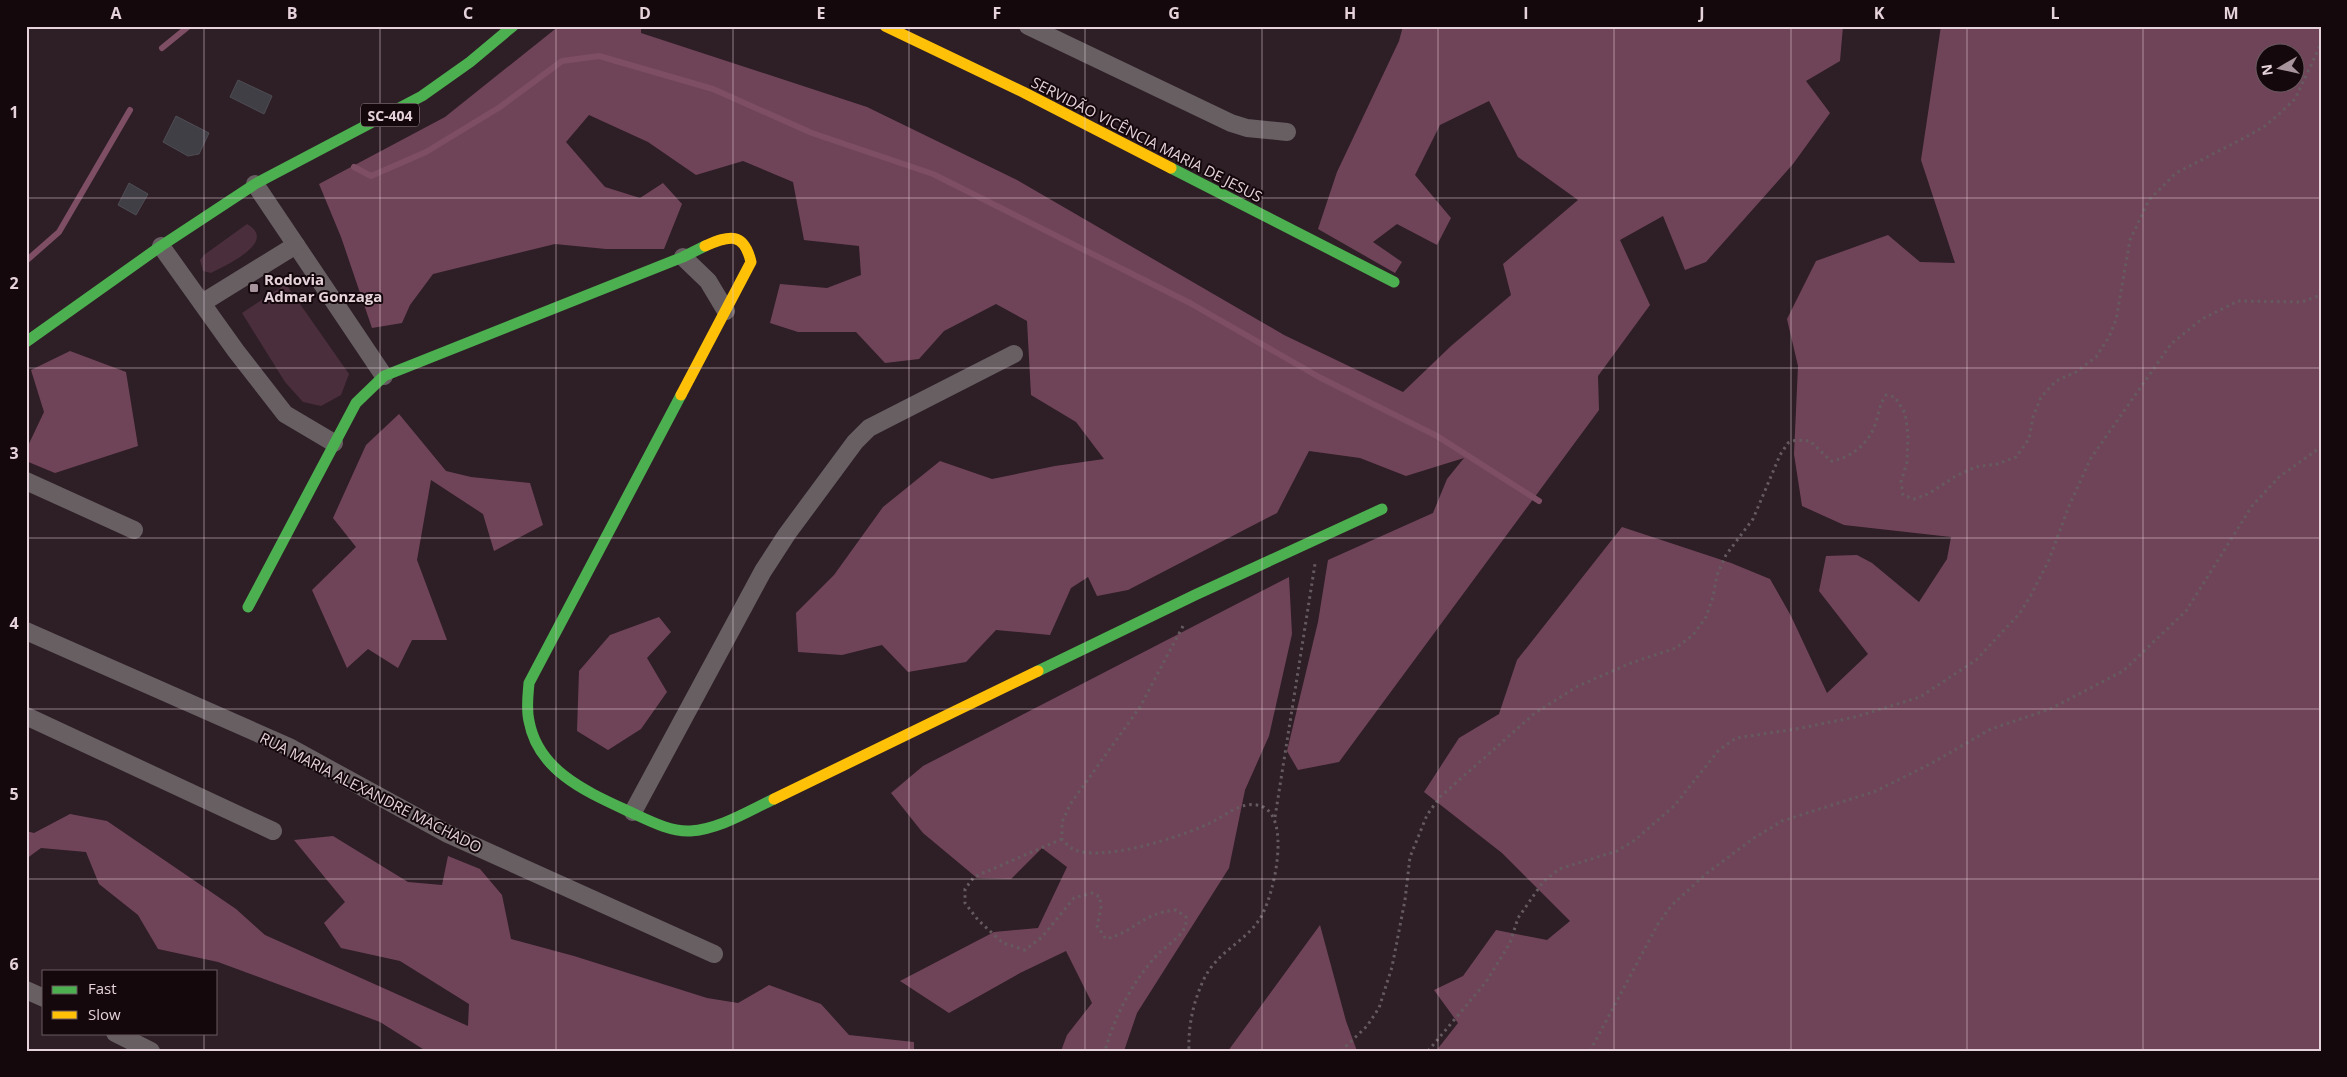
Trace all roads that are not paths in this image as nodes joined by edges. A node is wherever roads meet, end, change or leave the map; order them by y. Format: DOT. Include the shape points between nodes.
graph roads {
  1 [pos="513,26"];
  2 [pos="885,26"];
  3 [pos="1028,26"];
  4 [pos="1288,132"];
  5 [pos="255,184"];
  6 [pos="296,244"];
  7 [pos="161,246"];
  8 [pos="683,258"];
  9 [pos="1394,282"];
  10 [pos="202,303"];
  11 [pos="726,311"];
  12 [pos="26,342"];
  13 [pos="1014,354"];
  14 [pos="384,376"];
  15 [pos="334,443"];
  16 [pos="26,481"];
  17 [pos="1382,509"];
  18 [pos="134,530"];
  19 [pos="248,608"];
  20 [pos="26,632"];
  21 [pos="26,716"];
  22 [pos="633,812"];
  23 [pos="273,831"];
  24 [pos="714,954"];
  25 [pos="26,990"];
  26 [pos="42,997"];
  27 [pos="117,1034"];
  28 [pos="151,1051"];
  1 -- 5 [label="street, SC-404" via="422,96"];
  2 -- 9 [label="street, SERVIDÃO VICÊNCIA MARIA DE JESUS" via="1023,92"];
  3 -- 4 [label="street" via="1231,123"];
  5 -- 6 [label="street"];
  5 -- 7 [label="street, SC-404"];
  6 -- 10 [label="street"];
  6 -- 14 [label="street"];
  7 -- 10 [label="street"];
  7 -- 12 [label="street, SC-404"];
  8 -- 11 [label="street" via="708,281"];
  8 -- 11 [label="street" via="719,239 744,240 750,248 751,262"];
  8 -- 14 [label="street"];
  10 -- 15 [label="street" via="285,414"];
  11 -- 22 [label="street" via="529,683 527,709 530,730 555,770 573,784"];
  13 -- 22 [label="street" via="869,428 855,442 763,571"];
  14 -- 15 [label="street" via="356,403"];
  15 -- 19 [label="street"];
  16 -- 18 [label="street"];
  17 -- 22 [label="street" via="1319,536 730,820 707,829 686,831 668,828"];
  20 -- 24 [label="street, RUA MARIA ALEXANDRE MACHADO" via="289,747 448,834"];
  21 -- 23 [label="street"];
  25 -- 26 [label="street"];
  27 -- 28 [label="street"];
}
